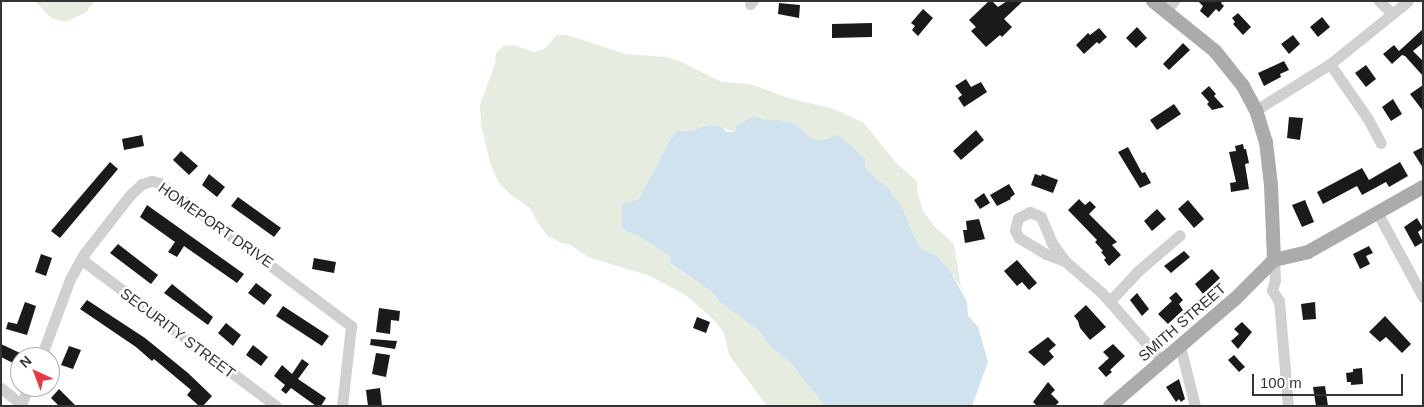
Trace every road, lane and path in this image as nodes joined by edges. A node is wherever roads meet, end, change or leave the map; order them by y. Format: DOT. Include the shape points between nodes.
graph roads {
  1 [pos="1153,1"];
  2 [pos="1379,1"];
  3 [pos="1408,1"];
  4 [pos="1170,6"];
  5 [pos="1392,13"];
  6 [pos="1330,64"];
  7 [pos="1256,110"];
  8 [pos="1381,143"];
  9 [pos="1423,187"];
  10 [pos="1377,212"];
  11 [pos="1180,234"];
  12 [pos="81,259"];
  13 [pos="1274,260"];
  14 [pos="1065,261"];
  15 [pos="1423,297"];
  16 [pos="1110,302"];
  17 [pos="1180,346"];
  18 [pos="45,347"];
  19 [pos="1162,361"];
  20 [pos="1,388"];
  21 [pos="22,405"];
  22 [pos="276,406"];
  23 [pos="342,406"];
  24 [pos="1110,406"];
  25 [pos="1196,406"];
  26 [pos="1288,406"];
  1 -- 4 [label="main road"];
  2 -- 5 [label="street"];
  3 -- 5 [label="street"];
  4 -- 7 [label="main road" via="1215,51 1243,86"];
  5 -- 6 [label="street"];
  6 -- 7 [label="street"];
  6 -- 8 [label="street"];
  7 -- 13 [label="main road" via="1266,142"];
  9 -- 10 [label="main road"];
  10 -- 13 [label="main road" via="1308,252"];
  10 -- 15 [label="street"];
  11 -- 16 [label="street" via="1138,271"];
  12 -- 18 [label="street, HOMEPORT DRIVE" via="70,279"];
  12 -- 22 [label="street, SECURITY STREET"];
  12 -- 23 [label="street, HOMEPORT DRIVE" via="130,195 147,182 160,183 352,328"];
  13 -- 17 [label="main road, SMITH STREET"];
  13 -- 26 [label="street" via="1272,290 1279,301"];
  14 -- 14 [label="street" via="1052,243 1041,217 1030,212 1018,218 1015,230 1019,238"];
  14 -- 16 [label="street"];
  16 -- 19 [label="street"];
  17 -- 19 [label="main road, SMITH STREET"];
  17 -- 25 [label="street"];
  19 -- 24 [label="main road, SMITH STREET"];
  20 -- 21 [label="street"];
}
